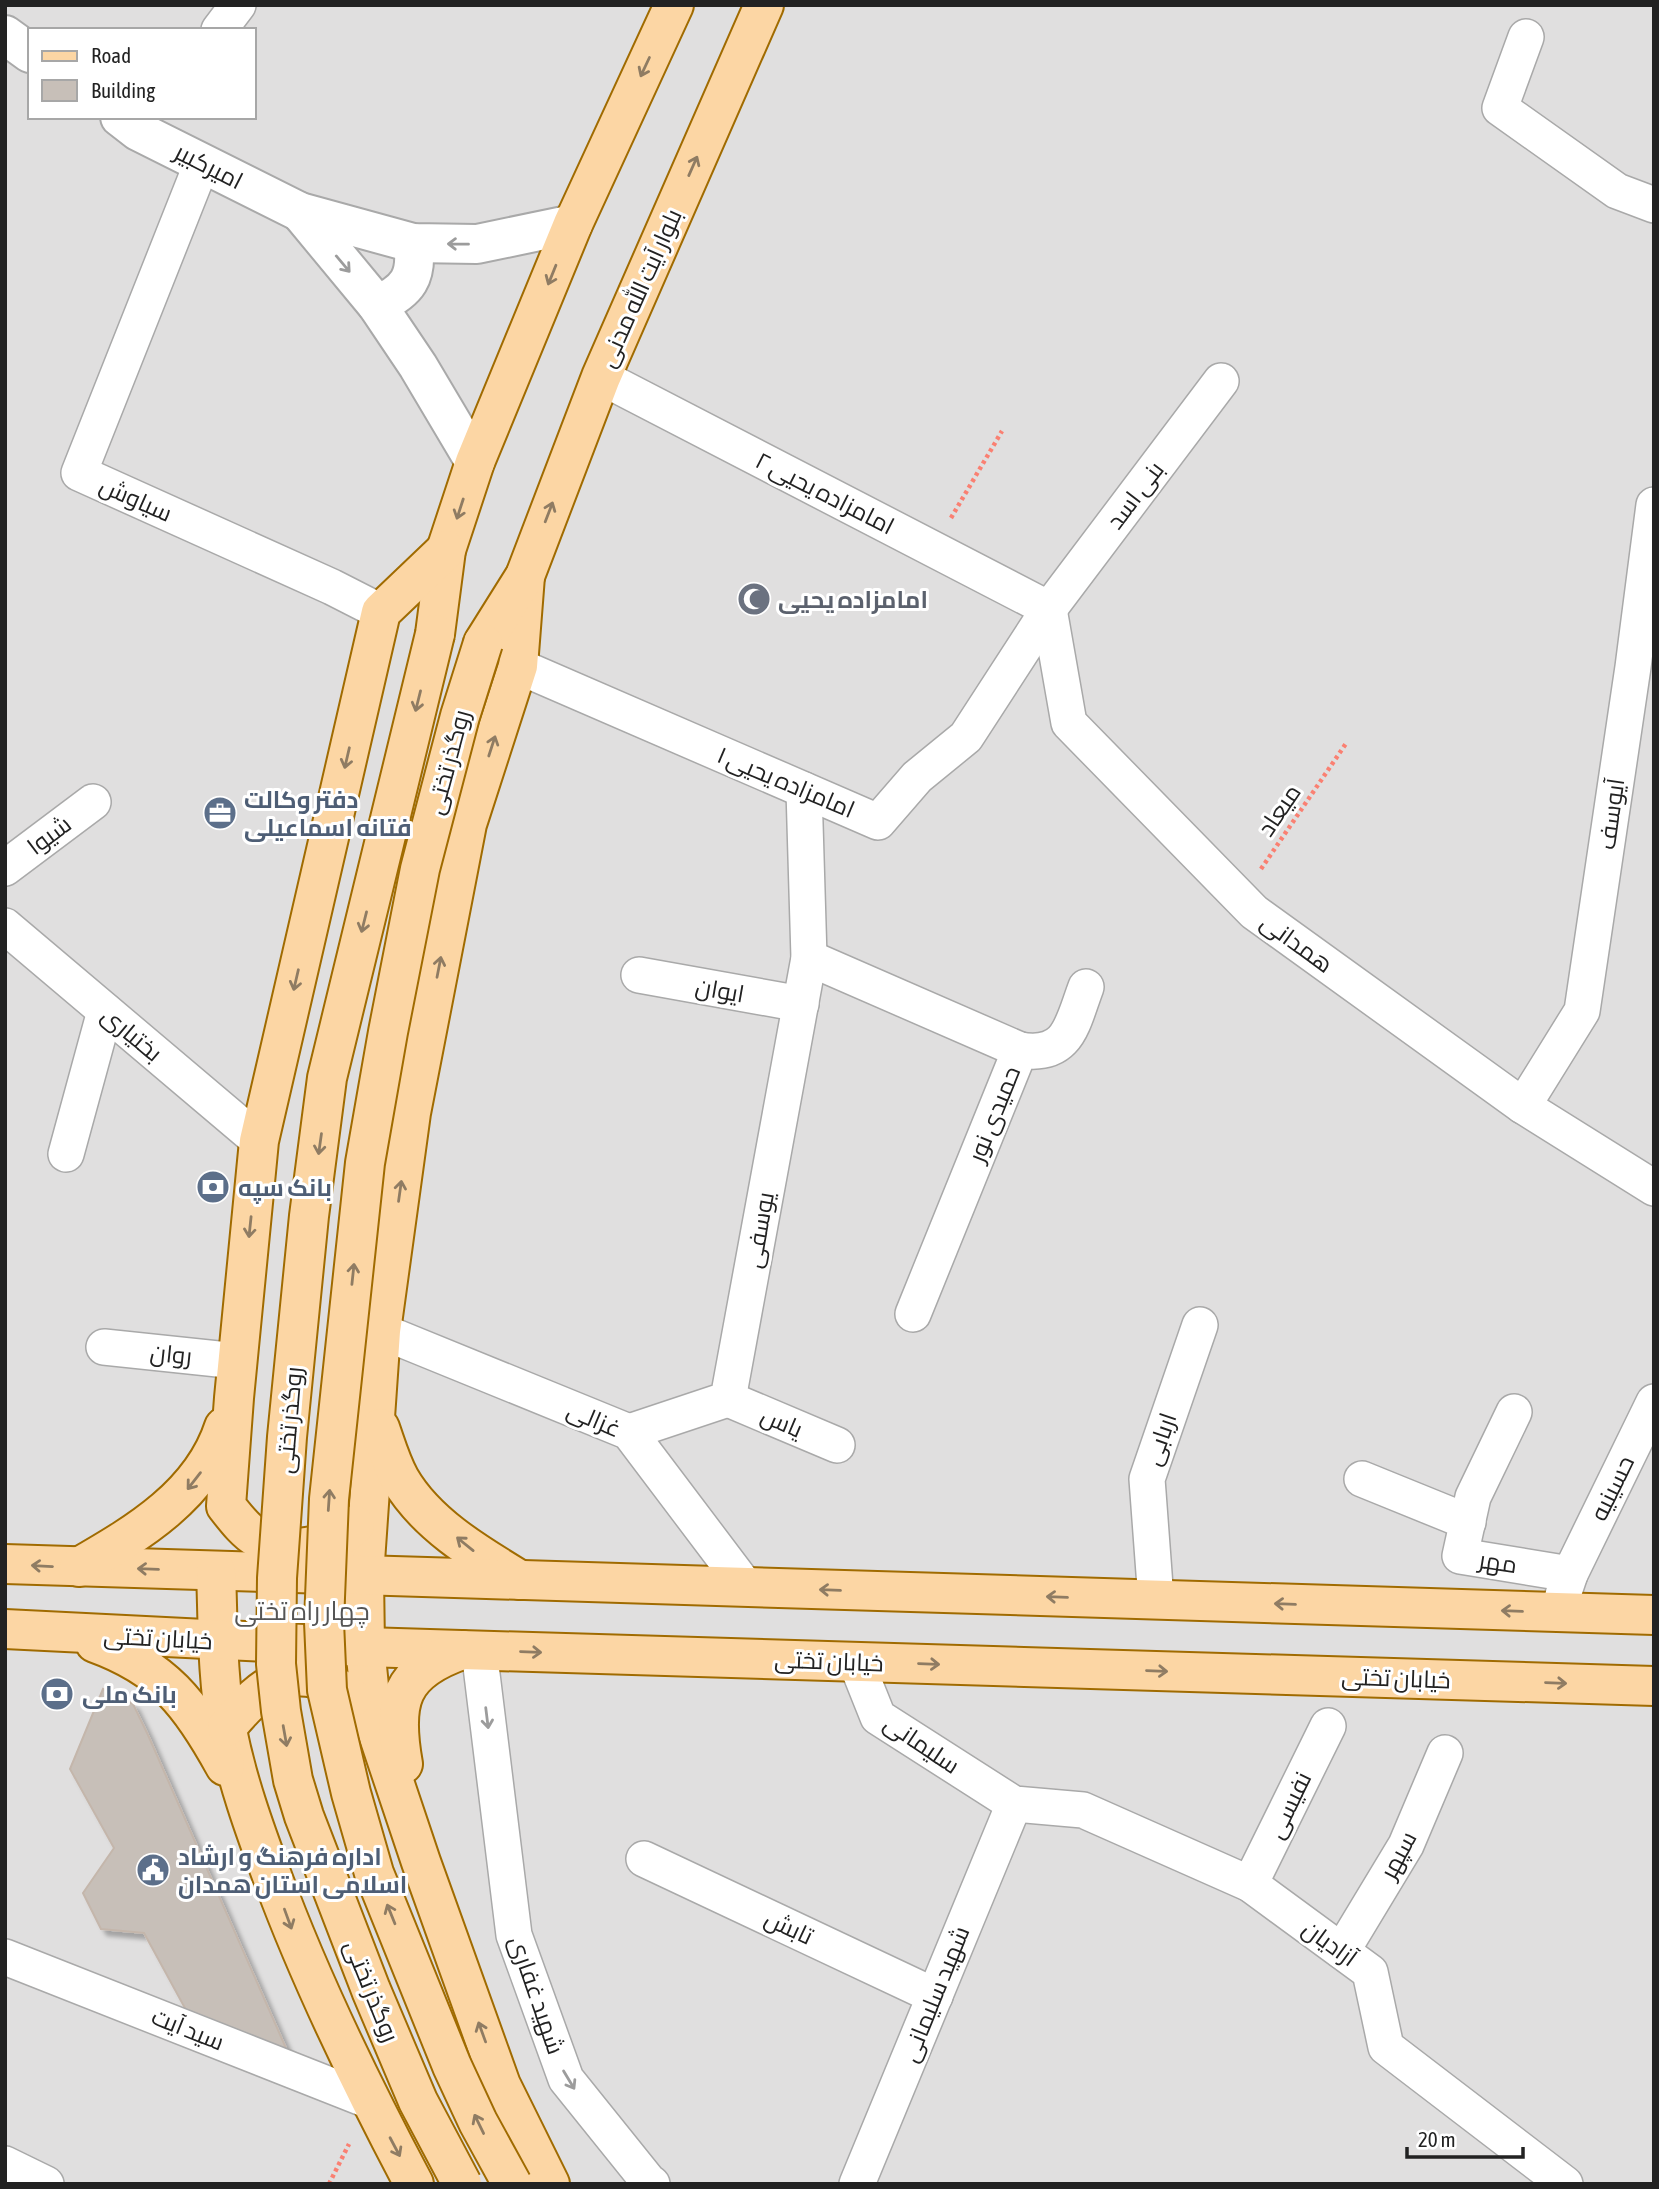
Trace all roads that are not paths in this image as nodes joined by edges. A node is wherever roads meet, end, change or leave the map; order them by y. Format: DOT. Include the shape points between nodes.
graph roads {
  1 [pos="239,5"];
  2 [pos="674,5"];
  3 [pos="764,5"];
  4 [pos="221,28"];
  5 [pos="5,35"];
  6 [pos="1525,37"];
  7 [pos="28,51"];
  8 [pos="136,122"];
  9 [pos="202,163"];
  10 [pos="1654,205"];
  11 [pos="300,212"];
  12 [pos="573,224"];
  13 [pos="413,243"];
  14 [pos="377,304"];
  15 [pos="601,377"];
  16 [pos="1221,381"];
  17 [pos="475,462"];
  18 [pos="1654,505"];
  19 [pos="446,550"];
  20 [pos="525,576"];
  21 [pos="1049,609"];
  22 [pos="381,612"];
  23 [pos="518,666"];
  24 [pos="803,790"];
  25 [pos="93,802"];
  26 [pos="5,867"];
  27 [pos="5,926"];
  28 [pos="809,958"];
  29 [pos="639,975"];
  30 [pos="1086,986"];
  31 [pos="801,1004"];
  32 [pos="105,1011"];
  33 [pos="1020,1050"];
  34 [pos="1523,1106"];
  35 [pos="259,1141"];
  36 [pos="66,1154"];
  37 [pos="1654,1188"];
  38 [pos="913,1314"];
  39 [pos="1200,1325"];
  40 [pos="381,1331"];
  41 [pos="104,1347"];
  42 [pos="235,1380"];
  43 [pos="728,1399"];
  44 [pos="1654,1402"];
  45 [pos="1514,1412"];
  46 [pos="376,1418"];
  47 [pos="629,1432"];
  48 [pos="837,1445"];
  49 [pos="1362,1479"];
  50 [pos="370,1509"];
  51 [pos="1468,1522"];
  52 [pos="5,1564"];
  53 [pos="79,1567"];
  54 [pos="216,1571"];
  55 [pos="1570,1574"];
  56 [pos="364,1576"];
  57 [pos="522,1581"];
  58 [pos="746,1587"];
  59 [pos="1156,1600"];
  60 [pos="1558,1612"];
  61 [pos="1654,1615"];
  62 [pos="5,1629"];
  63 [pos="66,1633"];
  64 [pos="218,1641"];
  65 [pos="365,1647"];
  66 [pos="471,1650"];
  67 [pos="856,1662"];
  68 [pos="1654,1686"];
  69 [pos="372,1716"];
  70 [pos="1328,1726"];
  71 [pos="227,1727"];
  72 [pos="1445,1754"];
  73 [pos="244,1802"];
  74 [pos="1014,1804"];
  75 [pos="644,1859"];
  76 [pos="421,1862"];
  77 [pos="1250,1884"];
  78 [pos="1342,1951"];
  79 [pos="5,1958"];
  80 [pos="934,1996"];
  81 [pos="370,2101"];
  82 [pos="5,2164"];
  83 [pos="46,2184"];
  84 [pos="414,2184"];
  85 [pos="462,2184"];
  86 [pos="512,2184"];
  87 [pos="550,2184"];
  88 [pos="653,2184"];
  89 [pos="857,2184"];
  90 [pos="1565,2184"];
  1 -- 4 [label="street"];
  2 -- 12 [label="main road, one-way"];
  15 -- 3 [label="main road, بلوار آیت الله مدنی, one-way"];
  5 -- 7 [label="street"];
  6 -- 10 [label="street" via="1500,108 1617,191"];
  8 -- 9 [label="street, امیرکبیر"];
  9 -- 11 [label="street, امیرکبیر"];
  9 -- 22 [label="street, سیاوش" via="79,473"];
  11 -- 13 [label="street"];
  11 -- 14 [label="street, one-way"];
  12 -- 13 [label="street, one-way" via="477,244"];
  12 -- 17 [label="main road, one-way"];
  13 -- 14 [label="street" via="411,278 397,296"];
  14 -- 17 [label="street"];
  20 -- 15 [label="main road, بلوار آیت الله مدنی, one-way"];
  15 -- 21 [label="street, امامزاده یحیی ۲"];
  16 -- 21 [label="street, بنی اسد"];
  17 -- 19 [label="main road, one-way"];
  18 -- 34 [label="street, آیوسف" via="1582,1010"];
  19 -- 22 [label="main road"];
  19 -- 85 [label="main road, روگذر تختی, one-way, bridge" via="435,634 327,1078 287,1437 277,1566 276,1664 293,1780 304,1816 418,2101"];
  20 -- 23 [label="main road"];
  86 -- 20 [label="main road, روگذر تختی, one-way, bridge" via="452,2066 374,1873 327,1690 324,1622 329,1499 365,1163 388,1032 420,869 460,716 483,643"];
  21 -- 24 [label="street, امامزاده یحیی ۱" via="966,737 917,777 878,822"];
  21 -- 34 [label="street, همدانی" via="1069,723 1254,912"];
  22 -- 35 [label="main road, one-way"];
  23 -- 24 [label="street, امامزاده یحیی ۱"];
  40 -- 23 [label="main road, one-way" via="411,1113 467,824"];
  24 -- 28 [label="street, یوسفی"];
  25 -- 26 [label="street, شیوا"];
  27 -- 32 [label="street, بختیاری"];
  28 -- 31 [label="street, یوسفی"];
  28 -- 33 [label="street, حمیدی نور"];
  29 -- 31 [label="street, ایوان"];
  30 -- 33 [label="street" via="1070,1030 1057,1046 1040,1053"];
  31 -- 43 [label="street, یوسفی"];
  32 -- 35 [label="street, بختیاری"];
  32 -- 36 [label="street"];
  33 -- 38 [label="street, حمیدی نور"];
  34 -- 37 [label="street, همدانی"];
  35 -- 42 [label="main road, one-way"];
  39 -- 59 [label="street, اربابی" via="1147,1479"];
  40 -- 46 [label="main road"];
  40 -- 47 [label="street, غزالی"];
  41 -- 42 [label="street, روان"];
  42 -- 50 [label="main road" via="226,1506 246,1529 273,1546 301,1548 328,1542 350,1530"];
  42 -- 53 [label="main road, one-way" via="222,1434 187,1490 135,1534"];
  43 -- 47 [label="street"];
  43 -- 48 [label="street, یاس"];
  44 -- 55 [label="street, حسینیه"];
  45 -- 51 [label="street, مهر" via="1474,1497"];
  46 -- 50 [label="main road"];
  57 -- 46 [label="main road, one-way" via="474,1552 412,1496 396,1471"];
  47 -- 58 [label="street, غزالی"];
  49 -- 51 [label="street, مهر"];
  50 -- 56 [label="main road"];
  51 -- 55 [label="street, مهر" via="1460,1556"];
  53 -- 52 [label="main road, one-way"];
  54 -- 53 [label="main road, one-way"];
  54 -- 56 [label="main road"];
  54 -- 64 [label="main road"];
  55 -- 60 [label="street, حسینیه"];
  56 -- 57 [label="main road"];
  56 -- 65 [label="main road"];
  57 -- 58 [label="main road"];
  59 -- 58 [label="main road, one-way"];
  60 -- 59 [label="main road, one-way"];
  60 -- 61 [label="main road"];
  62 -- 63 [label="main road, خیابان تختی"];
  63 -- 64 [label="main road, خیابان تختی"];
  63 -- 73 [label="main road" via="135,1661 173,1689 206,1732"];
  64 -- 65 [label="main road, خیابان تختی"];
  64 -- 71 [label="main road"];
  65 -- 66 [label="main road, خیابان تختی"];
  65 -- 69 [label="main road"];
  66 -- 67 [label="main road, خیابان تختی, one-way"];
  66 -- 76 [label="main road" via="436,1659 424,1668 406,1689 400,1706 401,1752"];
  66 -- 88 [label="street, شهید غفاری, one-way" via="514,1935 566,2079"];
  67 -- 68 [label="main road, خیابان تختی, one-way"];
  67 -- 74 [label="street, سلیمانی" via="878,1717"];
  69 -- 71 [label="main road" via="338,1687 305,1676 258,1692"];
  69 -- 76 [label="main road"];
  70 -- 77 [label="street, نفیسی"];
  71 -- 73 [label="main road"];
  72 -- 78 [label="street, سپهر" via="1406,1845"];
  73 -- 81 [label="main road, one-way" via="293,1935"];
  74 -- 77 [label="street, آزادیان" via="1083,1810"];
  74 -- 80 [label="street, شهید سلیمانی"];
  75 -- 80 [label="street, تابش"];
  87 -- 76 [label="main road, one-way" via="501,2085"];
  77 -- 78 [label="street, آزادیان"];
  78 -- 90 [label="street, آزادیان" via="1370,1972 1386,2047"];
  79 -- 81 [label="street, سید آیت"];
  80 -- 89 [label="street, شهید سلیمانی"];
  81 -- 84 [label="main road, one-way"];
  82 -- 83 [label="street"];
}
